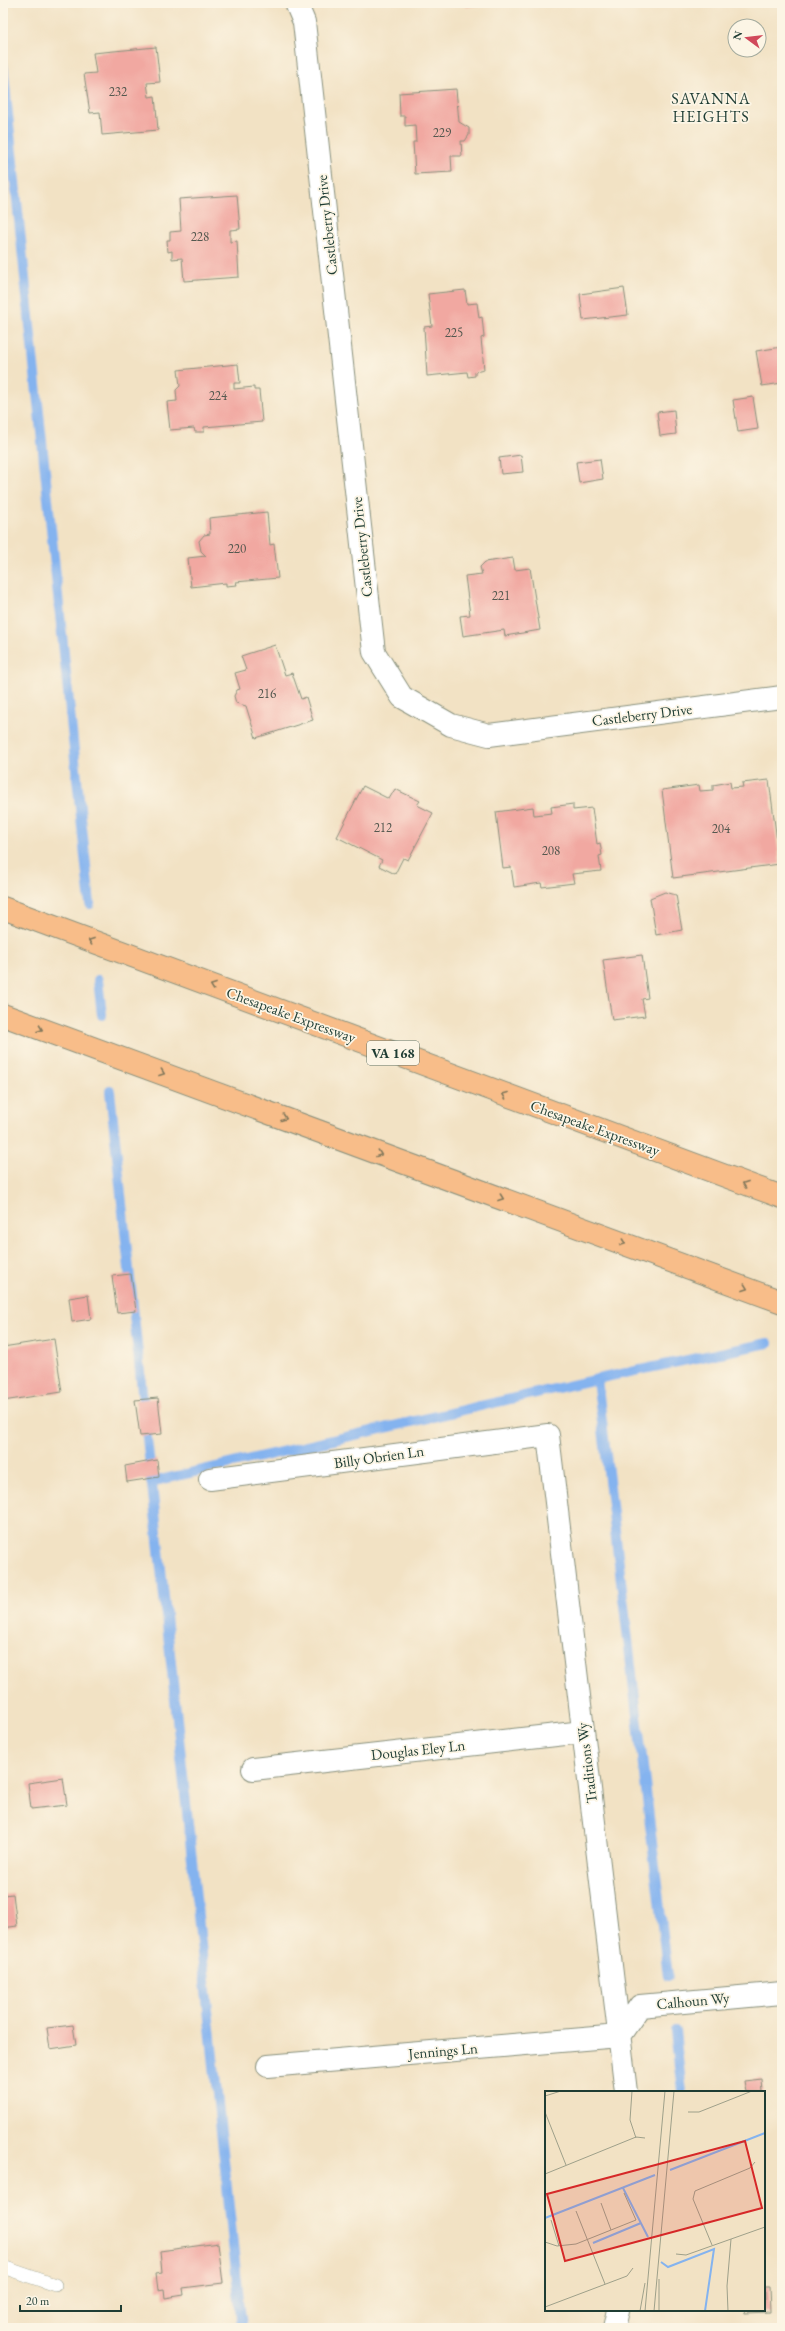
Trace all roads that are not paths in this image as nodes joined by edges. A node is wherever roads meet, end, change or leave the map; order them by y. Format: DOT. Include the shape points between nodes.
graph roads {
  1 [pos="296,3"];
  2 [pos="782,697"];
  3 [pos="3,908"];
  4 [pos="3,1015"];
  5 [pos="782,1197"];
  6 [pos="782,1302"];
  7 [pos="548,1434"];
  8 [pos="210,1479"];
  9 [pos="583,1732"];
  10 [pos="253,1769"];
  11 [pos="782,1993"];
  12 [pos="619,2036"];
  13 [pos="268,2066"];
  14 [pos="626,2091"];
  15 [pos="3,2267"];
  16 [pos="55,2285"];
  17 [pos="618,2311"];
  18 [pos="614,2328"];
  1 -- 2 [label="street, Castleberry Drive" via="304,22 374,652 402,697 451,725 488,735"];
  5 -- 3 [label="highway, Chesapeake Expressway / VA 168, one-way"];
  4 -- 6 [label="highway, one-way"];
  7 -- 8 [label="street, Billy Obrien Ln"];
  7 -- 9 [label="street, Traditions Wy"];
  9 -- 10 [label="street, Douglas Eley Ln"];
  9 -- 12 [label="street, Traditions Wy"];
  11 -- 12 [label="street, Calhoun Wy" via="640,2006"];
  12 -- 13 [label="street, Jennings Ln"];
  12 -- 14 [label="street, Traditions Wy"];
  15 -- 16 [label="lane"];
  17 -- 18 [label="street"];
}
